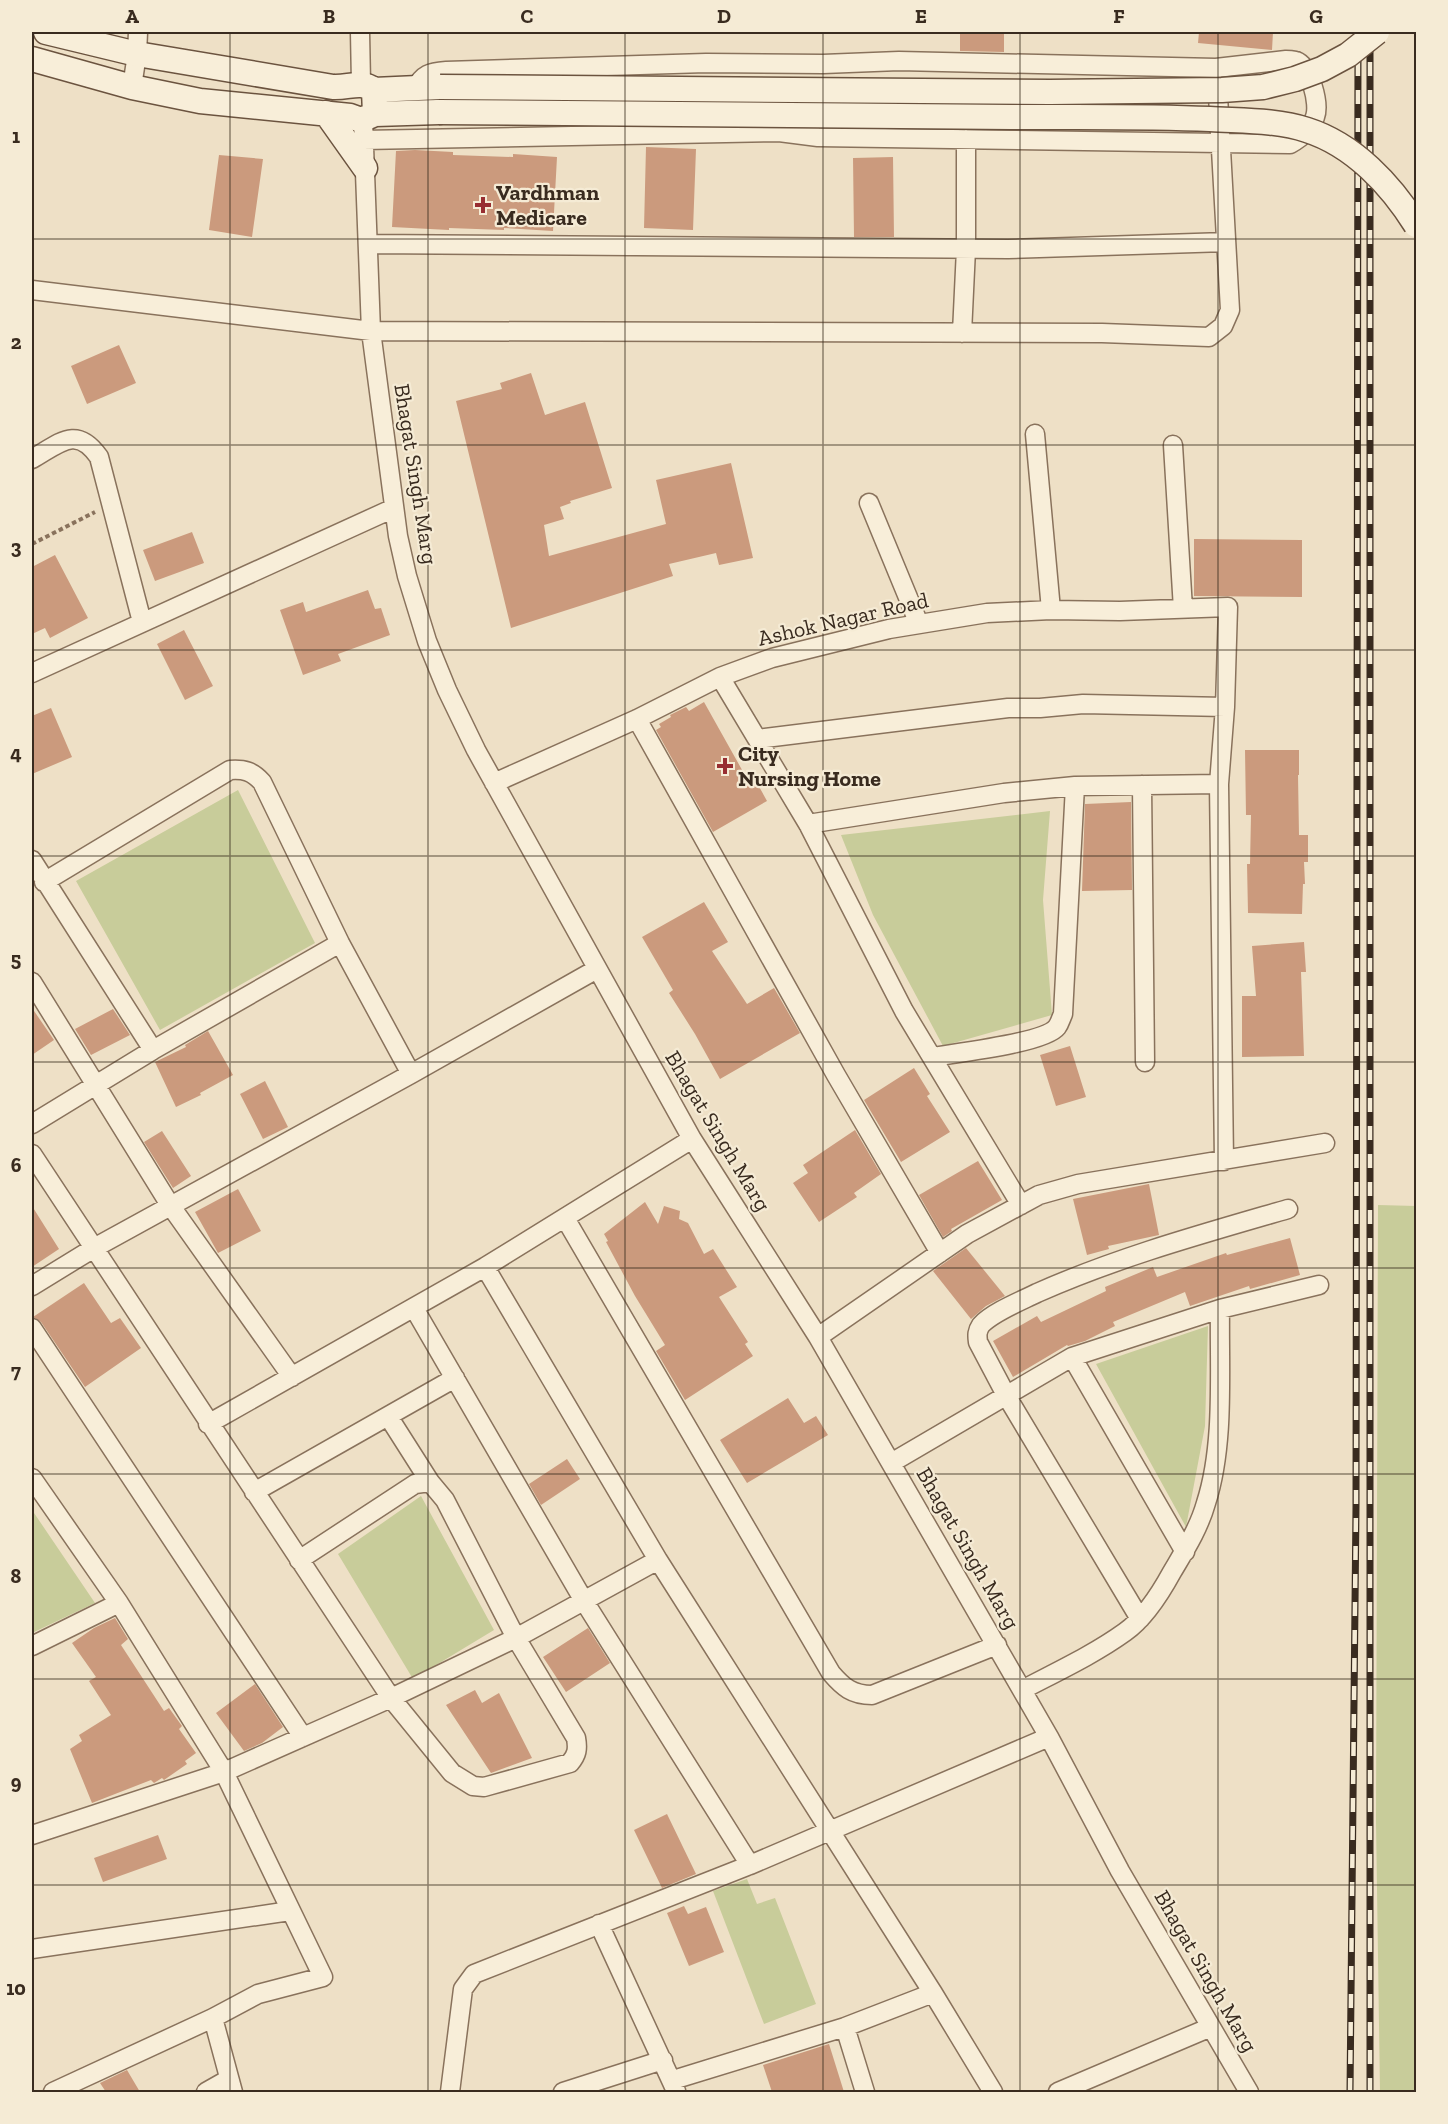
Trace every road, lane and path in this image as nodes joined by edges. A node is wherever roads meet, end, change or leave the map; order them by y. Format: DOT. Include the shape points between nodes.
graph roads {
  1 [pos="46,32"];
  2 [pos="360,32"];
  3 [pos="1377,32"];
  4 [pos="138,43"];
  5 [pos="32,59"];
  6 [pos="1216,68"];
  7 [pos="132,87"];
  8 [pos="368,87"];
  9 [pos="415,88"];
  10 [pos="326,113"];
  11 [pos="367,125"];
  12 [pos="966,139"];
  13 [pos="1222,143"];
  14 [pos="364,168"];
  15 [pos="1416,225"];
  16 [pos="1226,242"];
  17 [pos="368,244"];
  18 [pos="966,249"];
  19 [pos="32,290"];
  20 [pos="371,331"];
  21 [pos="962,333"];
  22 [pos="1035,434"];
  23 [pos="1173,445"];
  24 [pos="32,459"];
  25 [pos="869,503"];
  26 [pos="111,504"];
  27 [pos="394,508"];
  28 [pos="32,544"];
  29 [pos="1183,609"];
  30 [pos="1051,610"];
  31 [pos="142,622"];
  32 [pos="919,624"];
  33 [pos="32,673"];
  34 [pos="720,677"];
  35 [pos="1225,707"];
  36 [pos="637,719"];
  37 [pos="757,740"];
  38 [pos="494,783"];
  39 [pos="1219,784"];
  40 [pos="1142,785"];
  41 [pos="1075,786"];
  42 [pos="808,824"];
  43 [pos="32,860"];
  44 [pos="44,882"];
  45 [pos="340,943"];
  46 [pos="597,969"];
  47 [pos="32,982"];
  48 [pos="153,1050"];
  49 [pos="932,1057"];
  50 [pos="1145,1062"];
  51 [pos="411,1074"];
  52 [pos="95,1085"];
  53 [pos="32,1124"];
  54 [pos="692,1139"];
  55 [pos="1325,1143"];
  56 [pos="32,1154"];
  57 [pos="1224,1161"];
  58 [pos="170,1205"];
  59 [pos="1021,1205"];
  60 [pos="1287,1209"];
  61 [pos="564,1218"];
  62 [pos="94,1248"];
  63 [pos="940,1253"];
  64 [pos="485,1267"];
  65 [pos="1319,1285"];
  66 [pos="32,1286"];
  67 [pos="414,1308"];
  68 [pos="1220,1309"];
  69 [pos="32,1328"];
  70 [pos="818,1337"];
  71 [pos="1072,1357"];
  72 [pos="292,1377"];
  73 [pos="455,1378"];
  74 [pos="1006,1395"];
  75 [pos="388,1416"];
  76 [pos="208,1424"];
  77 [pos="891,1463"];
  78 [pos="32,1478"];
  79 [pos="430,1482"];
  80 [pos="254,1492"];
  81 [pos="1185,1552"];
  82 [pos="299,1560"];
  83 [pos="658,1560"];
  84 [pos="584,1601"];
  85 [pos="119,1603"];
  86 [pos="1140,1619"];
  87 [pos="516,1638"];
  88 [pos="32,1646"];
  89 [pos="997,1646"];
  90 [pos="1022,1690"];
  91 [pos="391,1698"];
  92 [pos="303,1737"];
  93 [pos="1049,1737"];
  94 [pos="224,1772"];
  95 [pos="829,1830"];
  96 [pos="32,1835"];
  97 [pos="750,1865"];
  98 [pos="290,1911"];
  99 [pos="599,1924"];
  100 [pos="32,1949"];
  101 [pos="933,1992"];
  102 [pos="213,2018"];
  103 [pos="1211,2027"];
  104 [pos="845,2028"];
  105 [pos="663,2060"];
  106 [pos="231,2086"];
  107 [pos="675,2086"];
  108 [pos="53,2092"];
  109 [pos="206,2092"];
  110 [pos="450,2092"];
  111 [pos="563,2092"];
  112 [pos="865,2092"];
  113 [pos="993,2092"];
  114 [pos="1058,2092"];
  115 [pos="1249,2092"];
  1 -- 4 [label="street"];
  2 -- 8 [label="street"];
  3 -- 9 [label="street, bridge" via="1322,69 1263,87 1222,90"];
  4 -- 7 [label="street"];
  4 -- 8 [label="street" via="333,87"];
  5 -- 7 [label="street"];
  6 -- 9 [label="street" via="899,61 694,63 435,72 421,77"];
  6 -- 13 [label="street"];
  6 -- 13 [label="street" via="1296,60 1305,67 1317,106 1303,137 1290,144"];
  7 -- 10 [label="street" via="200,101"];
  8 -- 9 [label="street"];
  8 -- 11 [label="street"];
  10 -- 11 [label="street"];
  10 -- 14 [label="street"];
  11 -- 12 [label="street"];
  11 -- 14 [label="street, Bhagat Singh Marg"];
  11 -- 15 [label="street, bridge" via="439,112 1157,117 1273,124 1306,130 1350,153 1383,180"];
  12 -- 13 [label="street"];
  12 -- 18 [label="street"];
  13 -- 16 [label="street"];
  14 -- 17 [label="street, Bhagat Singh Marg"];
  16 -- 18 [label="street"];
  16 -- 21 [label="street" via="1230,310 1223,326 1209,337"];
  17 -- 18 [label="street"];
  17 -- 20 [label="street, Bhagat Singh Marg"];
  18 -- 21 [label="street"];
  19 -- 20 [label="street"];
  20 -- 21 [label="street"];
  20 -- 27 [label="street, Bhagat Singh Marg"];
  22 -- 30 [label="street"];
  23 -- 29 [label="street"];
  24 -- 26 [label="street" via="72,438 81,440 99,458"];
  25 -- 32 [label="street"];
  26 -- 28 [label="path"];
  26 -- 31 [label="street"];
  27 -- 31 [label="street"];
  27 -- 38 [label="street, Bhagat Singh Marg" via="407,576 428,641 447,690"];
  29 -- 30 [label="street, Ashok Nagar Road"];
  29 -- 35 [label="street, Ashok Nagar Road" via="1228,607"];
  30 -- 32 [label="street, Ashok Nagar Road" via="987,613"];
  31 -- 33 [label="street"];
  32 -- 34 [label="street, Ashok Nagar Road" via="772,658"];
  34 -- 36 [label="street, Ashok Nagar Road"];
  34 -- 37 [label="street"];
  35 -- 37 [label="street" via="1083,704 1008,708"];
  35 -- 39 [label="street"];
  36 -- 38 [label="street, Ashok Nagar Road"];
  36 -- 63 [label="street"];
  37 -- 42 [label="street"];
  38 -- 46 [label="street, Bhagat Singh Marg"];
  39 -- 40 [label="street"];
  39 -- 57 [label="street"];
  40 -- 41 [label="street"];
  40 -- 50 [label="street"];
  41 -- 42 [label="street" via="1004,793"];
  41 -- 49 [label="street" via="1063,1014 1058,1027 1031,1040"];
  42 -- 49 [label="street" via="904,1011"];
  43 -- 44 [label="street"];
  44 -- 45 [label="street" via="230,770 243,769 262,782"];
  44 -- 48 [label="street"];
  45 -- 48 [label="street"];
  45 -- 51 [label="street"];
  46 -- 51 [label="street"];
  46 -- 54 [label="street, Bhagat Singh Marg"];
  47 -- 52 [label="street"];
  48 -- 52 [label="street"];
  49 -- 59 [label="street"];
  51 -- 58 [label="street"];
  52 -- 53 [label="street"];
  52 -- 58 [label="street"];
  54 -- 61 [label="street"];
  54 -- 70 [label="street, Bhagat Singh Marg"];
  55 -- 57 [label="street"];
  56 -- 62 [label="street"];
  57 -- 59 [label="street" via="1078,1184 1039,1195"];
  58 -- 62 [label="street"];
  58 -- 72 [label="street"];
  59 -- 63 [label="street"];
  60 -- 74 [label="street" via="1098,1267 991,1317 981,1325 978,1342"];
  61 -- 64 [label="street"];
  61 -- 89 [label="street" via="831,1673 844,1688 858,1695 872,1695"];
  62 -- 66 [label="street"];
  62 -- 76 [label="street"];
  63 -- 70 [label="street"];
  64 -- 67 [label="street"];
  64 -- 83 [label="street"];
  65 -- 68 [label="street"];
  67 -- 72 [label="street"];
  67 -- 73 [label="street"];
  68 -- 71 [label="street"];
  68 -- 81 [label="street" via="1218,1446 1207,1502"];
  69 -- 92 [label="street"];
  70 -- 77 [label="street, Bhagat Singh Marg"];
  71 -- 74 [label="street"];
  71 -- 81 [label="street"];
  72 -- 76 [label="street"];
  73 -- 75 [label="street"];
  73 -- 84 [label="street"];
  74 -- 77 [label="street"];
  74 -- 86 [label="street"];
  75 -- 79 [label="street"];
  75 -- 80 [label="street"];
  76 -- 80 [label="street"];
  77 -- 89 [label="street, Bhagat Singh Marg"];
  78 -- 85 [label="street"];
  79 -- 82 [label="street" via="415,1484"];
  79 -- 87 [label="street" via="445,1500"];
  80 -- 82 [label="street"];
  81 -- 86 [label="street"];
  82 -- 91 [label="street"];
  83 -- 84 [label="street"];
  83 -- 95 [label="street"];
  84 -- 87 [label="street"];
  84 -- 97 [label="street"];
  85 -- 88 [label="street"];
  85 -- 94 [label="street"];
  86 -- 90 [label="street" via="1107,1644"];
  87 -- 91 [label="street"];
  87 -- 91 [label="street" via="576,1738 578,1747 570,1763 484,1787 473,1786 452,1773"];
  89 -- 90 [label="street, Bhagat Singh Marg"];
  90 -- 93 [label="street, Bhagat Singh Marg"];
  91 -- 92 [label="street"];
  92 -- 94 [label="street"];
  93 -- 95 [label="street"];
  93 -- 103 [label="street, Bhagat Singh Marg" via="1120,1871"];
  94 -- 96 [label="street"];
  94 -- 98 [label="street"];
  95 -- 97 [label="street"];
  95 -- 101 [label="street"];
  97 -- 99 [label="street"];
  98 -- 100 [label="street"];
  98 -- 102 [label="street" via="323,1977 258,1994"];
  99 -- 105 [label="street"];
  99 -- 110 [label="street" via="474,1974 463,1989"];
  101 -- 104 [label="street"];
  101 -- 113 [label="street"];
  102 -- 106 [label="street"];
  102 -- 108 [label="street"];
  103 -- 114 [label="street"];
  103 -- 115 [label="street, Bhagat Singh Marg"];
  104 -- 107 [label="street"];
  104 -- 112 [label="street"];
  105 -- 107 [label="street"];
  105 -- 111 [label="street"];
  106 -- 109 [label="street"];
}
